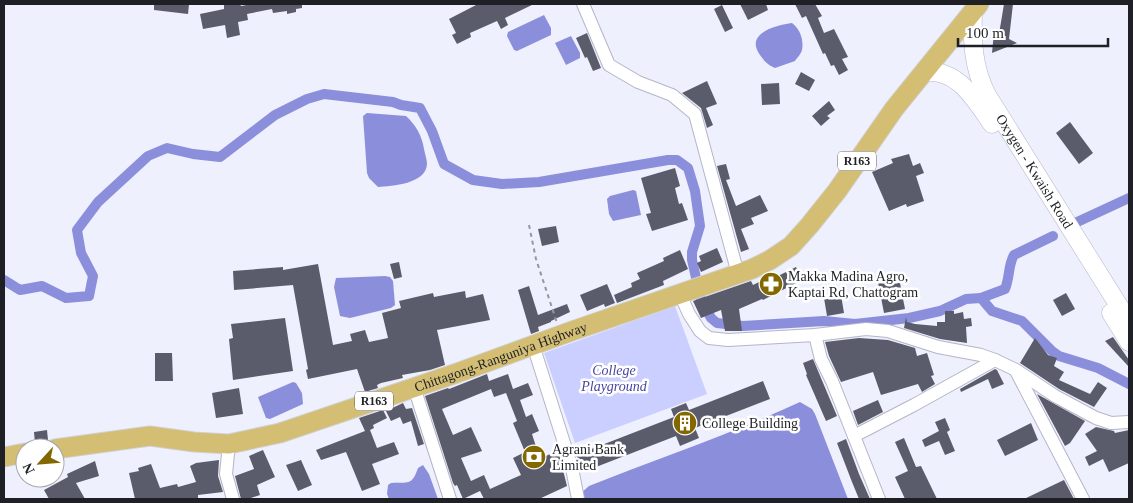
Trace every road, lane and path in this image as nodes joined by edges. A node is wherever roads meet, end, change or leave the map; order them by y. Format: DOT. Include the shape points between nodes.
graph roads {
  1 [pos="583,4"];
  2 [pos="976,7"];
  3 [pos="924,72"];
  4 [pos="528,225"];
  5 [pos="738,274"];
  6 [pos="681,294"];
  7 [pos="1129,322"];
  8 [pos="561,334"];
  9 [pos="815,335"];
  10 [pos="1129,342"];
  11 [pos="533,345"];
  12 [pos="995,360"];
  13 [pos="1016,370"];
  14 [pos="414,387"];
  15 [pos="1129,422"];
  16 [pos="854,436"];
  17 [pos="229,444"];
  18 [pos="65,448"];
  19 [pos="233,499"];
  20 [pos="450,499"];
  21 [pos="578,499"];
  22 [pos="879,499"];
  23 [pos="1083,499"];
  1 -- 5 [label="street" via="609,65 638,82 672,95 695,114"];
  2 -- 3 [label="main road, R163"];
  2 -- 7 [label="main road, Oxygen - Kwaish Road" via="972,38 979,79 986,95"];
  3 -- 5 [label="main road, R163" via="837,191 791,246 770,260"];
  3 -- 10 [label="main road, Oxygen - Kwaish Road" via="951,76 964,86 993,124"];
  4 -- 8 [label="path"];
  5 -- 6 [label="main road, Chittagong-Ranguniya Highway / R163"];
  6 -- 8 [label="main road, Chittagong-Ranguniya Highway / R163"];
  6 -- 9 [label="street" via="689,314 708,338 728,340"];
  8 -- 11 [label="main road, Chittagong-Ranguniya Highway / R163"];
  9 -- 12 [label="street" via="866,329 888,331"];
  9 -- 16 [label="street" via="821,359"];
  11 -- 14 [label="main road, Chittagong-Ranguniya Highway / R163"];
  11 -- 21 [label="street" via="572,468"];
  12 -- 13 [label="street"];
  12 -- 16 [label="street"];
  13 -- 15 [label="street" via="1096,418 1111,424"];
  13 -- 23 [label="street"];
  14 -- 17 [label="main road, Chittagong-Ranguniya Highway / R163" via="280,433"];
  14 -- 20 [label="street"];
  16 -- 22 [label="street"];
  17 -- 18 [label="main road, Chittagong-Ranguniya Highway / R163" via="150,436"];
  17 -- 19 [label="street" via="226,474"];
}
